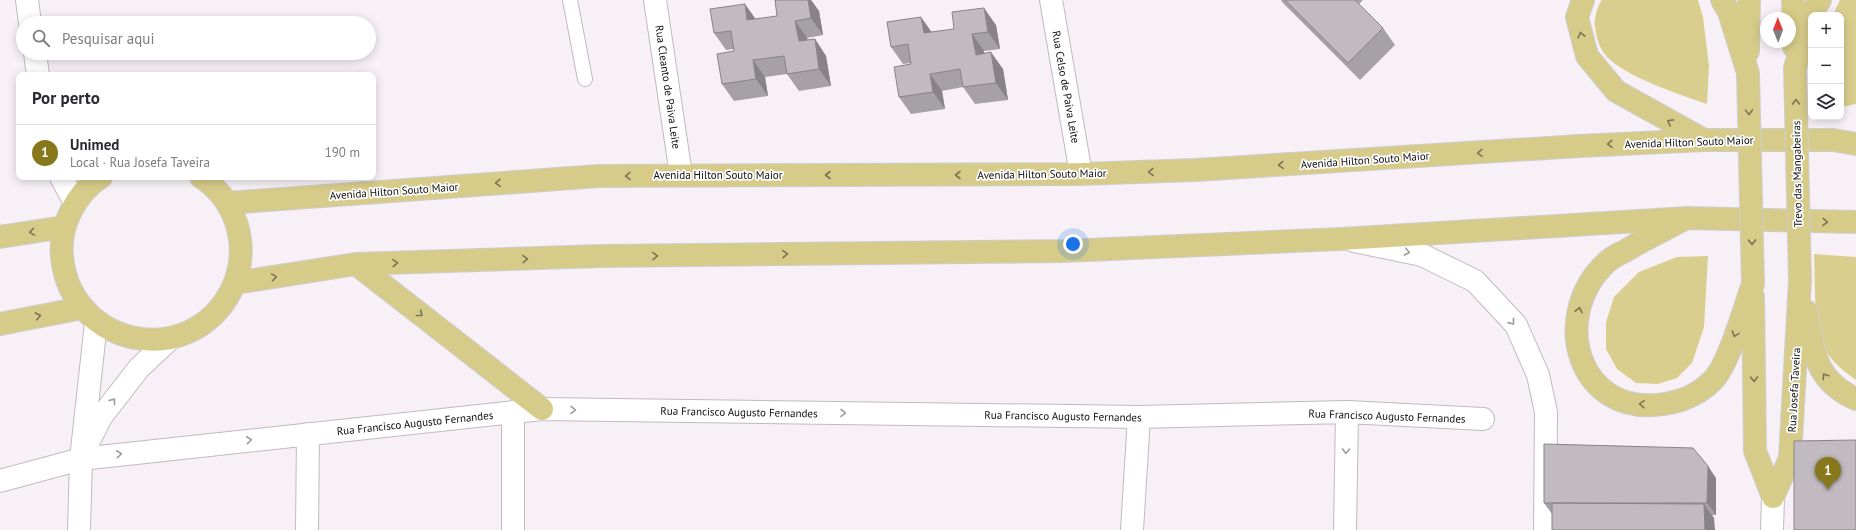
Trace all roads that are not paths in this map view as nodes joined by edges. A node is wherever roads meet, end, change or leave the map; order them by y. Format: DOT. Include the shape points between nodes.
graph roads {
  1 [pos="27,0"];
  2 [pos="570,0"];
  3 [pos="655,0"];
  4 [pos="1051,0"];
  5 [pos="1583,0"];
  6 [pos="1722,0"];
  7 [pos="1749,0"];
  8 [pos="1793,0"];
  9 [pos="1820,0"];
  10 [pos="29,16"];
  11 [pos="36,60"];
  12 [pos="1795,68"];
  13 [pos="38,72"];
  14 [pos="1748,73"];
  15 [pos="585,79"];
  16 [pos="1856,131"];
  17 [pos="1705,140"];
  18 [pos="1833,140"];
  19 [pos="1856,144"];
  20 [pos="1081,174"];
  21 [pos="681,175"];
  22 [pos="63,180"];
  23 [pos="96,180"];
  24 [pos="206,180"];
  25 [pos="75,203"];
  26 [pos="227,203"];
  27 [pos="1688,218"];
  28 [pos="1856,222"];
  29 [pos="64,227"];
  30 [pos="0,237"];
  31 [pos="1341,239"];
  32 [pos="356,264"];
  33 [pos="1800,280"];
  34 [pos="235,282"];
  35 [pos="1753,284"];
  36 [pos="89,315"];
  37 [pos="0,324"];
  38 [pos="171,338"];
  39 [pos="1856,399"];
  40 [pos="542,409"];
  41 [pos="1347,412"];
  42 [pos="514,413"];
  43 [pos="1139,417"];
  44 [pos="1483,419"];
  45 [pos="308,434"];
  46 [pos="80,459"];
  47 [pos="0,481"];
  48 [pos="1773,497"];
  49 [pos="79,530"];
  50 [pos="307,530"];
  51 [pos="513,530"];
  52 [pos="1132,530"];
  53 [pos="1345,530"];
  54 [pos="1545,530"];
  55 [pos="1772,530"];
  1 -- 10 [label="street"];
  2 -- 15 [label="lane"];
  3 -- 21 [label="street, Rua Cleanto de Paiva Leite"];
  4 -- 20 [label="street, Rua Celso de Paiva Leite"];
  17 -- 5 [label="main road, one-way" via="1616,91 1587,56 1577,17"];
  6 -- 14 [label="main road" via="1729,12"];
  7 -- 14 [label="main road"];
  8 -- 12 [label="main road, Trevo das Mangabeiras"];
  9 -- 12 [label="main road" via="1811,14"];
  11 -- 13 [label="street"];
  33 -- 12 [label="main road, Trevo das Mangabeiras, one-way, bridge"];
  14 -- 35 [label="main road, one-way, bridge"];
  16 -- 18 [label="main road"];
  17 -- 18 [label="main road, Avenida Hilton Souto Maior"];
  17 -- 20 [label="main road, Avenida Hilton Souto Maior, one-way" via="1195,170"];
  18 -- 19 [label="main road, Avenida Hilton Souto Maior"];
  20 -- 21 [label="main road, Avenida Hilton Souto Maior, one-way"];
  21 -- 26 [label="main road, Avenida Hilton Souto Maior, one-way" via="599,176"];
  22 -- 25 [label="street"];
  23 -- 25 [label="main road"];
  24 -- 26 [label="main road"];
  25 -- 29 [label="main road"];
  26 -- 34 [label="main road" via="236,222 241,242 241,263"];
  27 -- 28 [label="main road, one-way"];
  27 -- 31 [label="main road"];
  35 -- 27 [label="main road, one-way" via="1726,358 1713,380 1698,393 1682,401 1657,405 1631,403 1612,397 1598,385 1586,370 1577,340 1576,319 1581,298 1607,261"];
  29 -- 30 [label="main road, one-way"];
  29 -- 36 [label="main road" via="61,248 63,270 70,290"];
  32 -- 31 [label="main road, one-way" via="601,256 1064,251"];
  31 -- 54 [label="street, one-way" via="1422,255 1474,281 1516,325 1538,375 1546,412"];
  34 -- 32 [label="main road, one-way"];
  32 -- 40 [label="main road, one-way"];
  39 -- 33 [label="main road, one-way" via="1831,384 1816,362"];
  33 -- 48 [label="main road, Rua Josefa Taveira" via="1790,458"];
  34 -- 38 [label="main road" via="225,302 210,318 192,331"];
  35 -- 48 [label="main road, Rua Josefa Taveira, one-way" via="1755,451"];
  37 -- 36 [label="main road, one-way"];
  36 -- 38 [label="main road" via="122,336 146,340"];
  36 -- 46 [label="street"];
  46 -- 38 [label="street, one-way" via="101,417 140,368"];
  40 -- 42 [label="street, Rua Francisco Augusto Fernandes"];
  40 -- 43 [label="street, Rua Francisco Augusto Fernandes, one-way"];
  41 -- 43 [label="street, Rua Francisco Augusto Fernandes"];
  41 -- 44 [label="street, Rua Francisco Augusto Fernandes"];
  41 -- 53 [label="street, one-way"];
  42 -- 45 [label="street, Rua Francisco Augusto Fernandes"];
  42 -- 51 [label="street"];
  43 -- 52 [label="street"];
  46 -- 45 [label="street, Rua Francisco Augusto Fernandes, one-way"];
  45 -- 50 [label="street"];
  46 -- 47 [label="street, Rua Francisco Augusto Fernandes"];
  46 -- 49 [label="street"];
  48 -- 55 [label="street, Rua Josefa Taveira"];
}
